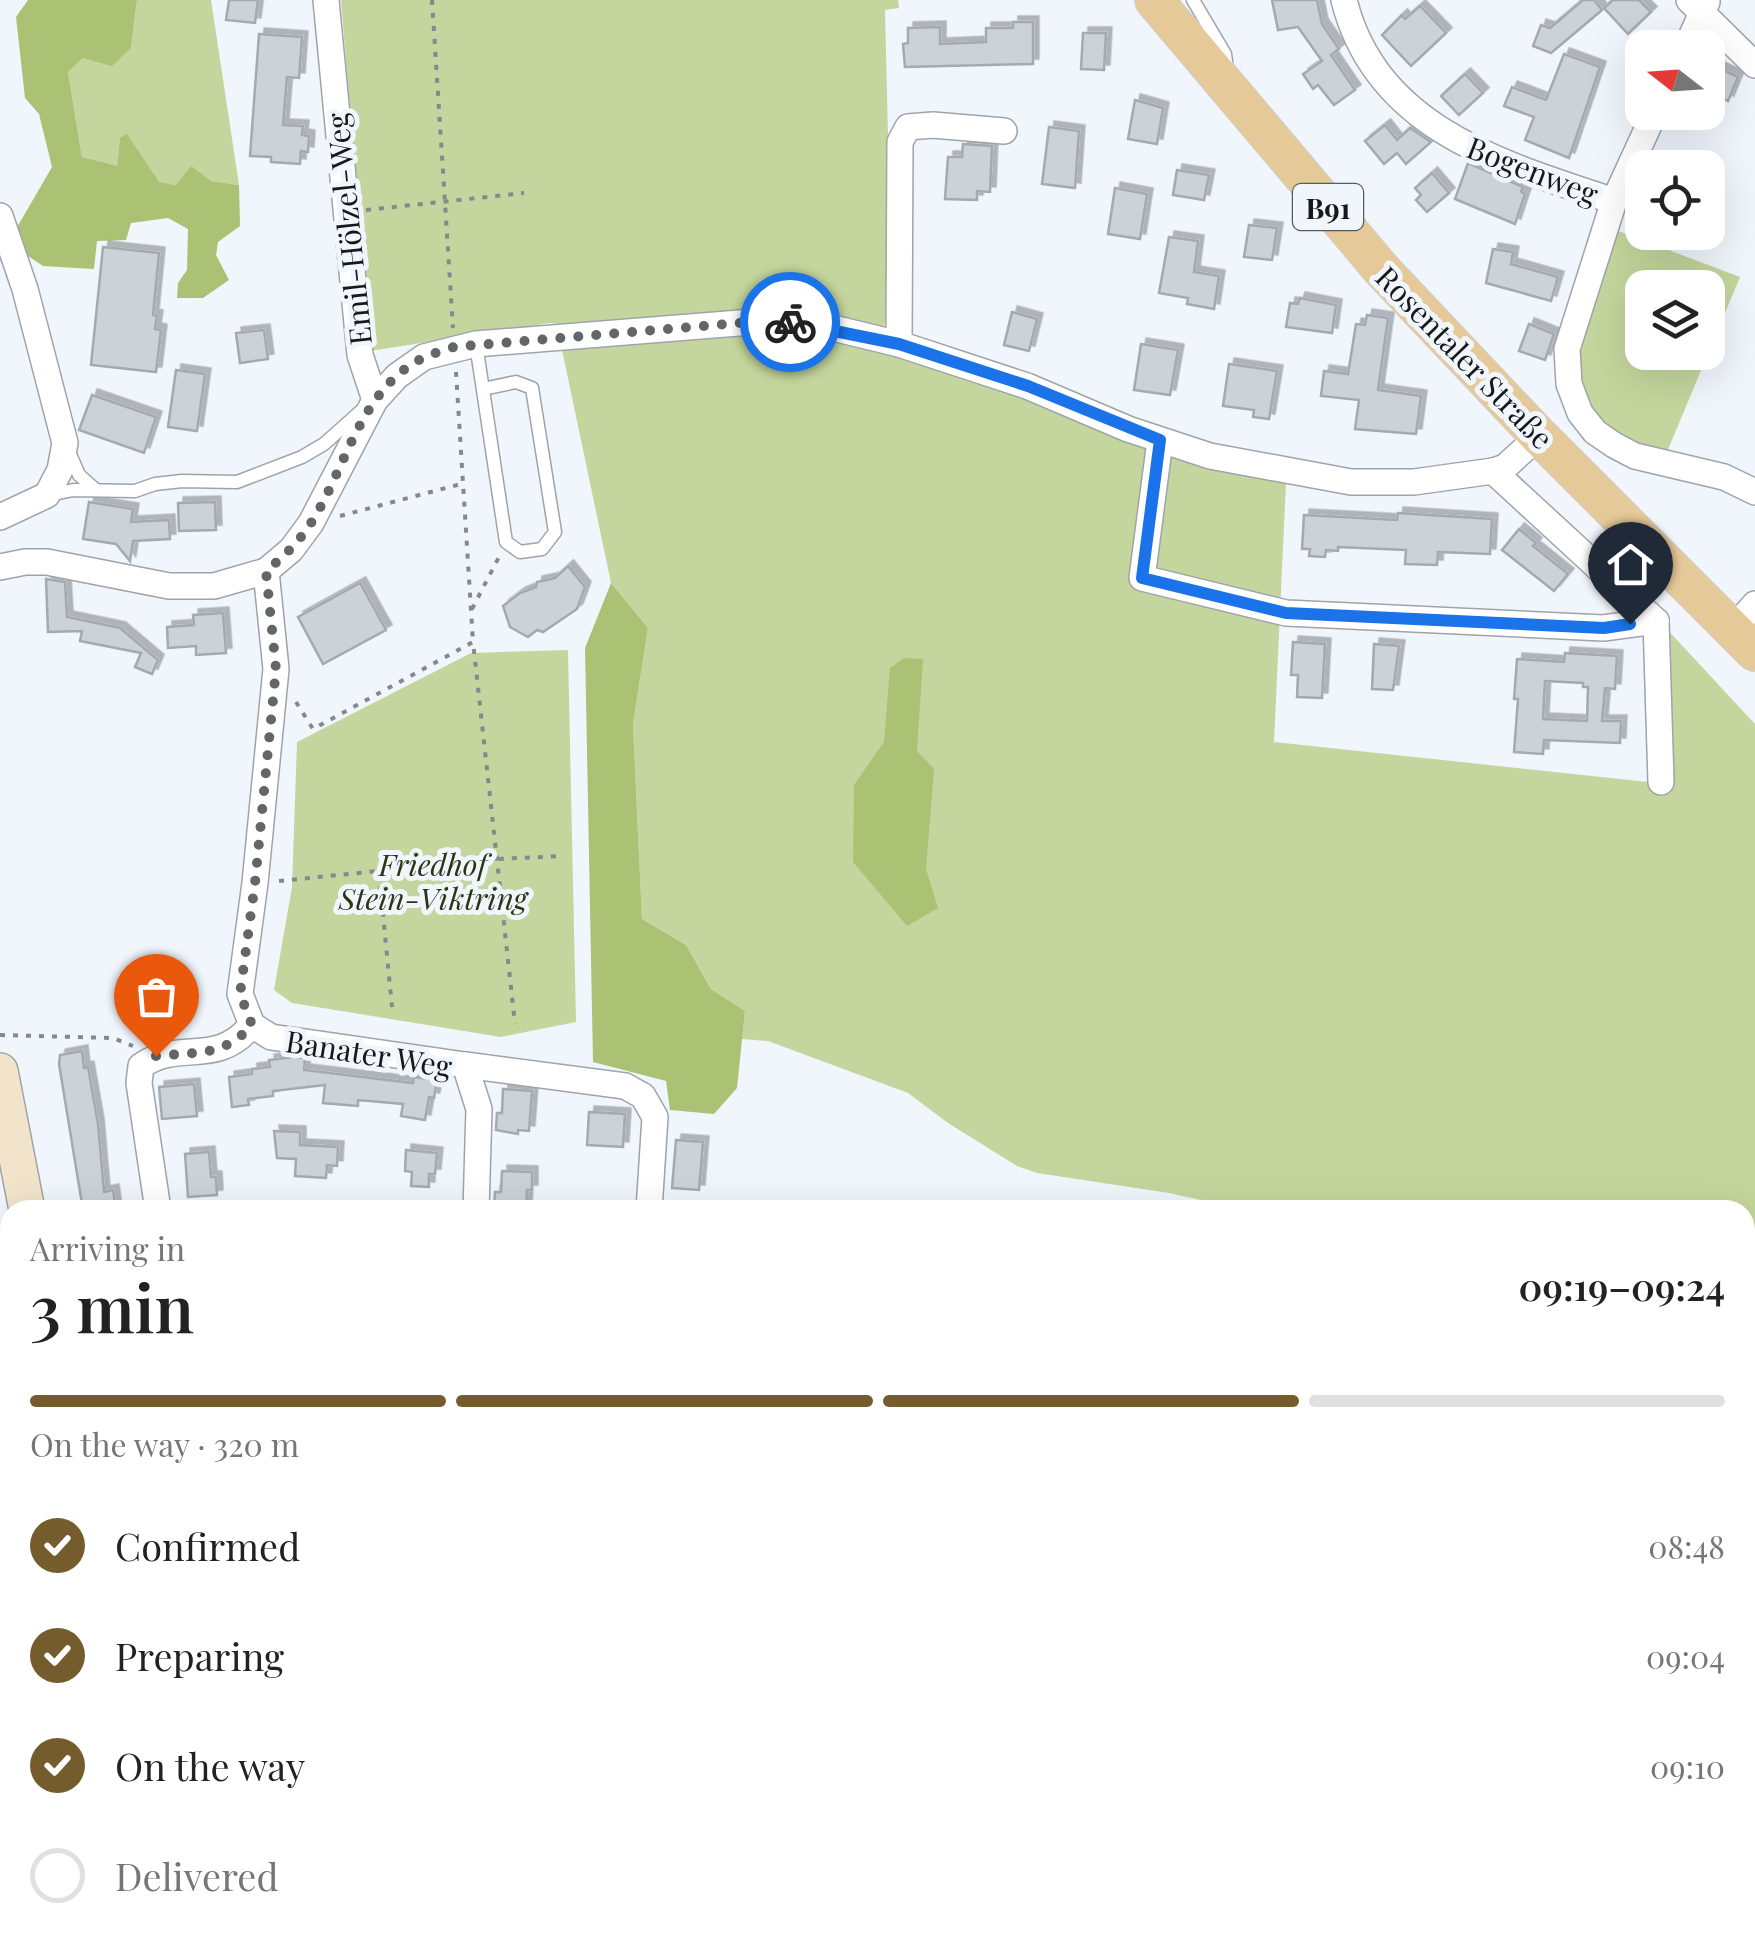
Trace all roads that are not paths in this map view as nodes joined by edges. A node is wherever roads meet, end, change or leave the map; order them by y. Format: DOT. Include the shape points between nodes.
graph roads {
  1 [pos="326,0"];
  2 [pos="1154,0"];
  3 [pos="1193,0"];
  4 [pos="1344,0"];
  5 [pos="1699,5"];
  6 [pos="1691,30"];
  7 [pos="1755,65"];
  8 [pos="1228,92"];
  9 [pos="1647,130"];
  10 [pos="1004,131"];
  11 [pos="1614,201"];
  12 [pos="0,216"];
  13 [pos="899,344"];
  14 [pos="465,345"];
  15 [pos="482,388"];
  16 [pos="374,400"];
  17 [pos="1540,436"];
  18 [pos="1160,440"];
  19 [pos="65,443"];
  20 [pos="1493,471"];
  21 [pos="96,490"];
  22 [pos="1755,492"];
  23 [pos="46,495"];
  24 [pos="0,517"];
  25 [pos="0,567"];
  26 [pos="266,571"];
  27 [pos="1656,621"];
  28 [pos="1748,628"];
  29 [pos="1661,782"];
  30 [pos="252,1025"];
  31 [pos="465,1065"];
  32 [pos="0,1071"];
  33 [pos="5,1113"];
  34 [pos="25,1200"];
  35 [pos="157,1200"];
  36 [pos="476,1200"];
  37 [pos="650,1200"];
  1 -- 16 [label="street, Emil-Hölzel-Weg" via="360,356"];
  2 -- 8 [label="main road, Rosentaler Straße / B91"];
  3 -- 8 [label="lane" via="1226,54"];
  4 -- 11 [label="street, Bogenweg" via="1372,68 1438,128 1504,164"];
  5 -- 6 [label="street"];
  5 -- 7 [label="street"];
  8 -- 17 [label="main road, Rosentaler Straße / B91" via="1382,270"];
  9 -- 11 [label="street"];
  10 -- 13 [label="street" via="908,127 900,142"];
  11 -- 22 [label="street" via="1567,349 1568,384 1580,413 1595,432 1636,456 1724,477"];
  12 -- 19 [label="street"];
  13 -- 14 [label="street" via="776,320"];
  13 -- 18 [label="street" via="1028,386"];
  14 -- 15 [label="lane"];
  14 -- 16 [label="street" via="424,357"];
  15 -- 15 [label="lane" via="506,542 520,552 542,549 555,532 532,388 516,382"];
  16 -- 21 [label="lane" via="324,444 237,482"];
  16 -- 26 [label="street" via="311,523"];
  17 -- 20 [label="street"];
  17 -- 28 [label="main road, Rosentaler Straße / B91"];
  18 -- 20 [label="street" via="1352,482"];
  18 -- 27 [label="street" via="1142,578 1286,613 1604,628"];
  19 -- 21 [label="lane" via="79,475"];
  19 -- 23 [label="street"];
  20 -- 27 [label="street"];
  21 -- 23 [label="lane"];
  23 -- 24 [label="street"];
  25 -- 26 [label="street" via="47,562 169,586 214,586"];
  26 -- 30 [label="street" via="276,669 240,994"];
  27 -- 29 [label="street"];
  30 -- 31 [label="street, Banater Weg" via="270,1038"];
  30 -- 35 [label="street" via="224,1050 156,1056 141,1066"];
  31 -- 36 [label="street, Banater Weg" via="479,1109"];
  31 -- 37 [label="street" via="625,1086 642,1096 655,1117"];
  32 -- 33 [label="main road"];
  33 -- 34 [label="main road"];
}
